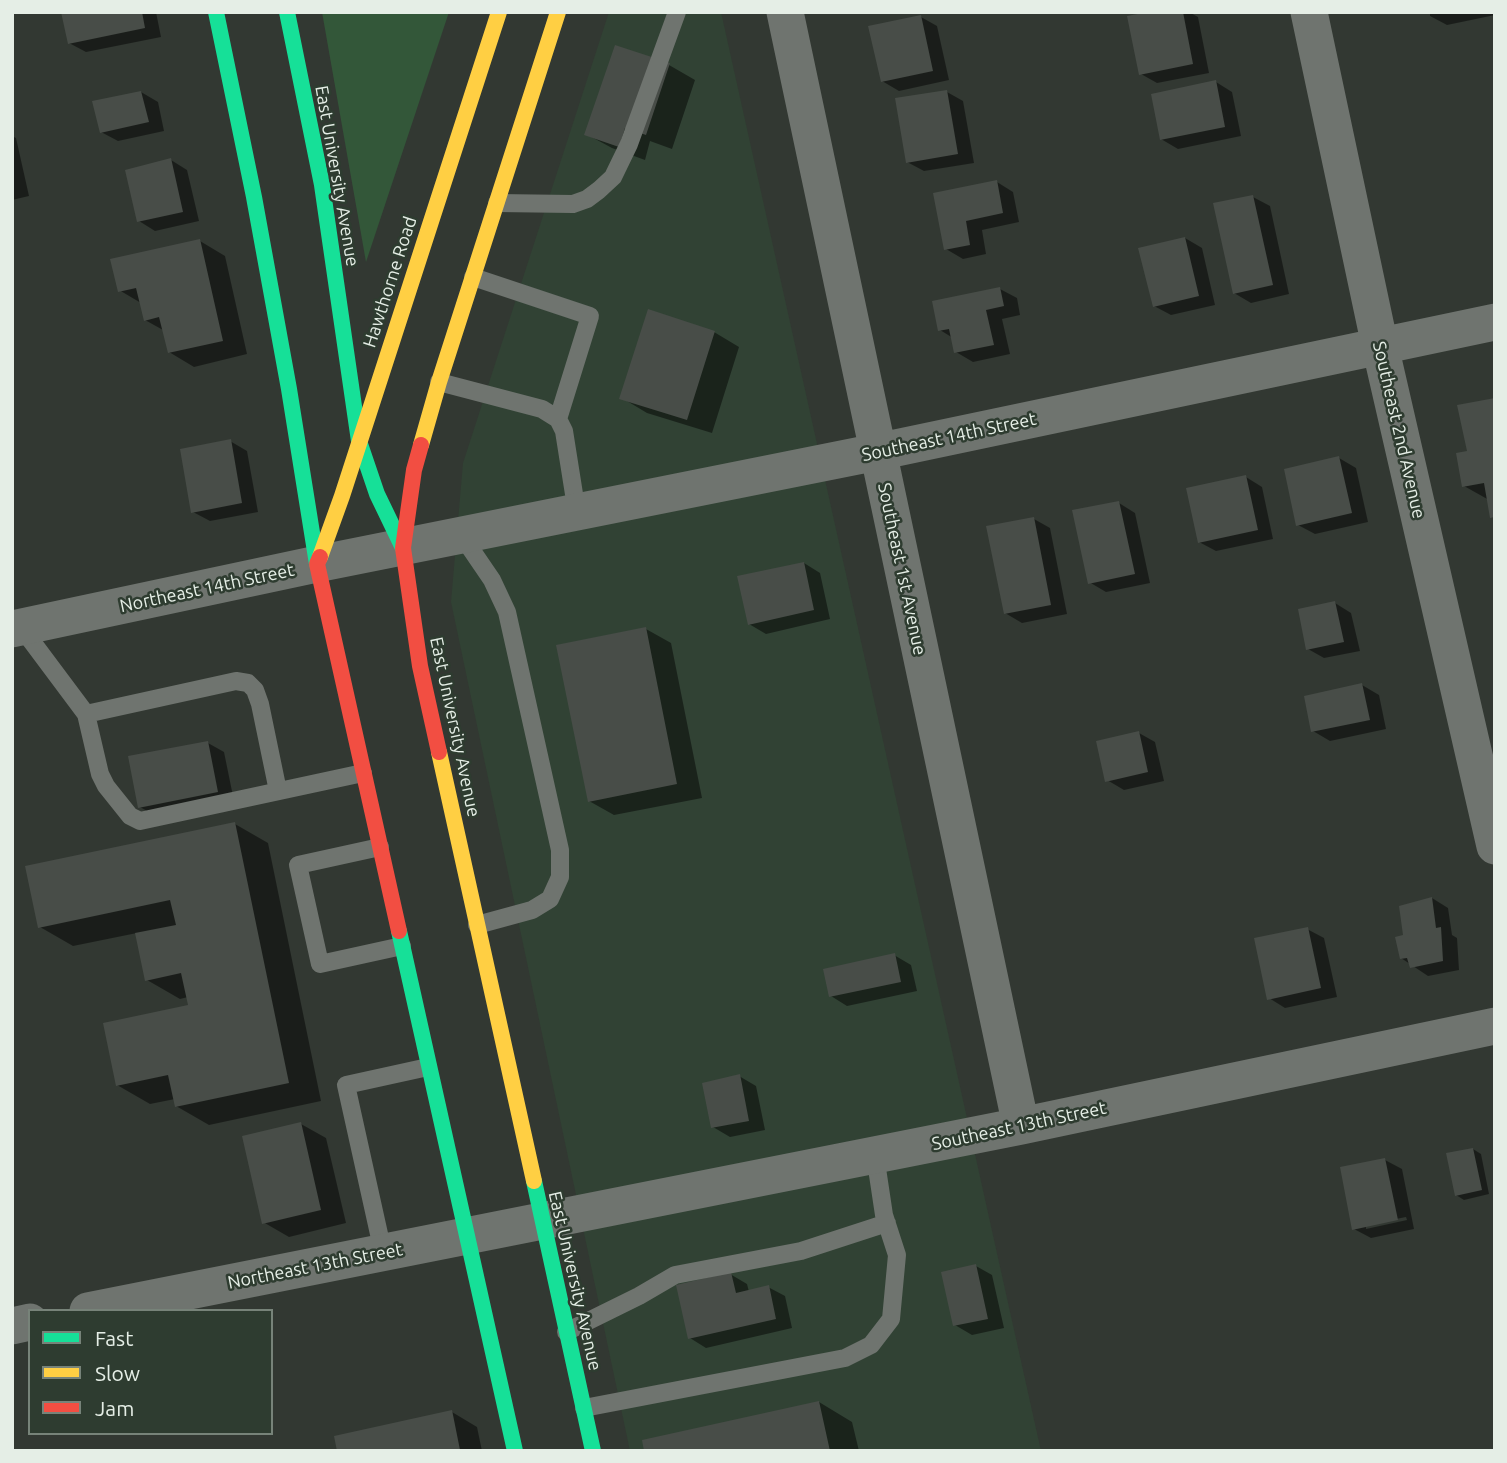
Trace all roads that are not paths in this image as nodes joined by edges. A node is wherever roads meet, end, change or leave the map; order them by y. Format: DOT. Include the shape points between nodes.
graph roads {
  1 [pos="216,12"];
  2 [pos="287,12"];
  3 [pos="499,12"];
  4 [pos="558,12"];
  5 [pos="677,12"];
  6 [pos="785,12"];
  7 [pos="1310,12"];
  8 [pos="497,202"];
  9 [pos="473,278"];
  10 [pos="1495,322"];
  11 [pos="1380,346"];
  12 [pos="439,382"];
  13 [pos="558,419"];
  14 [pos="359,442"];
  15 [pos="877,452"];
  16 [pos="577,513"];
  17 [pos="462,536"];
  18 [pos="403,548"];
  19 [pos="317,564"];
  20 [pos="17,628"];
  21 [pos="86,714"];
  22 [pos="363,773"];
  23 [pos="278,791"];
  24 [pos="1495,846"];
  25 [pos="380,847"];
  26 [pos="477,925"];
  27 [pos="402,946"];
  28 [pos="1495,1026"];
  29 [pos="428,1067"];
  30 [pos="1021,1126"];
  31 [pos="875,1155"];
  32 [pos="542,1221"];
  33 [pos="887,1223"];
  34 [pos="466,1236"];
  35 [pos="383,1252"];
  36 [pos="98,1309"];
  37 [pos="566,1332"];
  38 [pos="584,1408"];
  39 [pos="515,1451"];
  40 [pos="593,1451"];
  1 -- 19 [label="main road" via="259,224"];
  2 -- 14 [label="main road, East University Avenue" via="322,185"];
  3 -- 14 [label="main road, Hawthorne Road"];
  4 -- 8 [label="main road"];
  5 -- 8 [label="lane" via="629,144 600,190 573,204"];
  6 -- 15 [label="street, Southeast 1st Avenue"];
  7 -- 11 [label="street, Southeast 2nd Avenue"];
  8 -- 9 [label="main road"];
  9 -- 12 [label="main road"];
  9 -- 13 [label="lane" via="590,316"];
  10 -- 11 [label="street, Southeast 14th Street"];
  11 -- 15 [label="street, Southeast 14th Street"];
  11 -- 24 [label="street, Southeast 2nd Avenue"];
  12 -- 13 [label="lane" via="542,409"];
  12 -- 18 [label="main road" via="414,470"];
  13 -- 16 [label="lane" via="564,431"];
  14 -- 18 [label="main road, East University Avenue"];
  14 -- 19 [label="main road, Hawthorne Road"];
  15 -- 16 [label="street, Southeast 14th Street"];
  15 -- 30 [label="street, Southeast 1st Avenue"];
  16 -- 17 [label="street, Southeast 14th Street"];
  17 -- 18 [label="street, Southeast 14th Street"];
  17 -- 26 [label="lane" via="508,612 560,850 560,877 550,899 532,910"];
  18 -- 19 [label="street, Northeast 14th Street"];
  18 -- 26 [label="main road, East University Avenue" via="420,666"];
  19 -- 20 [label="street, Northeast 14th Street"];
  19 -- 22 [label="main road"];
  20 -- 21 [label="lane"];
  21 -- 23 [label="lane" via="100,774 121,806 140,821"];
  21 -- 23 [label="lane" via="236,681 248,683 260,704"];
  22 -- 23 [label="lane"];
  22 -- 25 [label="main road"];
  25 -- 27 [label="main road"];
  25 -- 27 [label="lane" via="299,865 320,964"];
  26 -- 32 [label="main road, East University Avenue"];
  27 -- 29 [label="main road"];
  28 -- 30 [label="street, Southeast 13th Street"];
  29 -- 34 [label="main road"];
  29 -- 35 [label="lane" via="346,1085"];
  30 -- 31 [label="street, Southeast 13th Street"];
  31 -- 32 [label="street, Southeast 13th Street"];
  31 -- 33 [label="lane"];
  32 -- 34 [label="street, Northeast 13th Street"];
  32 -- 37 [label="main road, East University Avenue"];
  33 -- 37 [label="lane" via="801,1251 674,1275"];
  33 -- 38 [label="lane" via="897,1255 894,1299 891,1319 871,1345 845,1357"];
  34 -- 35 [label="street, Northeast 13th Street"];
  34 -- 39 [label="main road"];
  35 -- 36 [label="street, Northeast 13th Street"];
  37 -- 38 [label="main road, East University Avenue"];
  38 -- 40 [label="main road, East University Avenue"];
}
